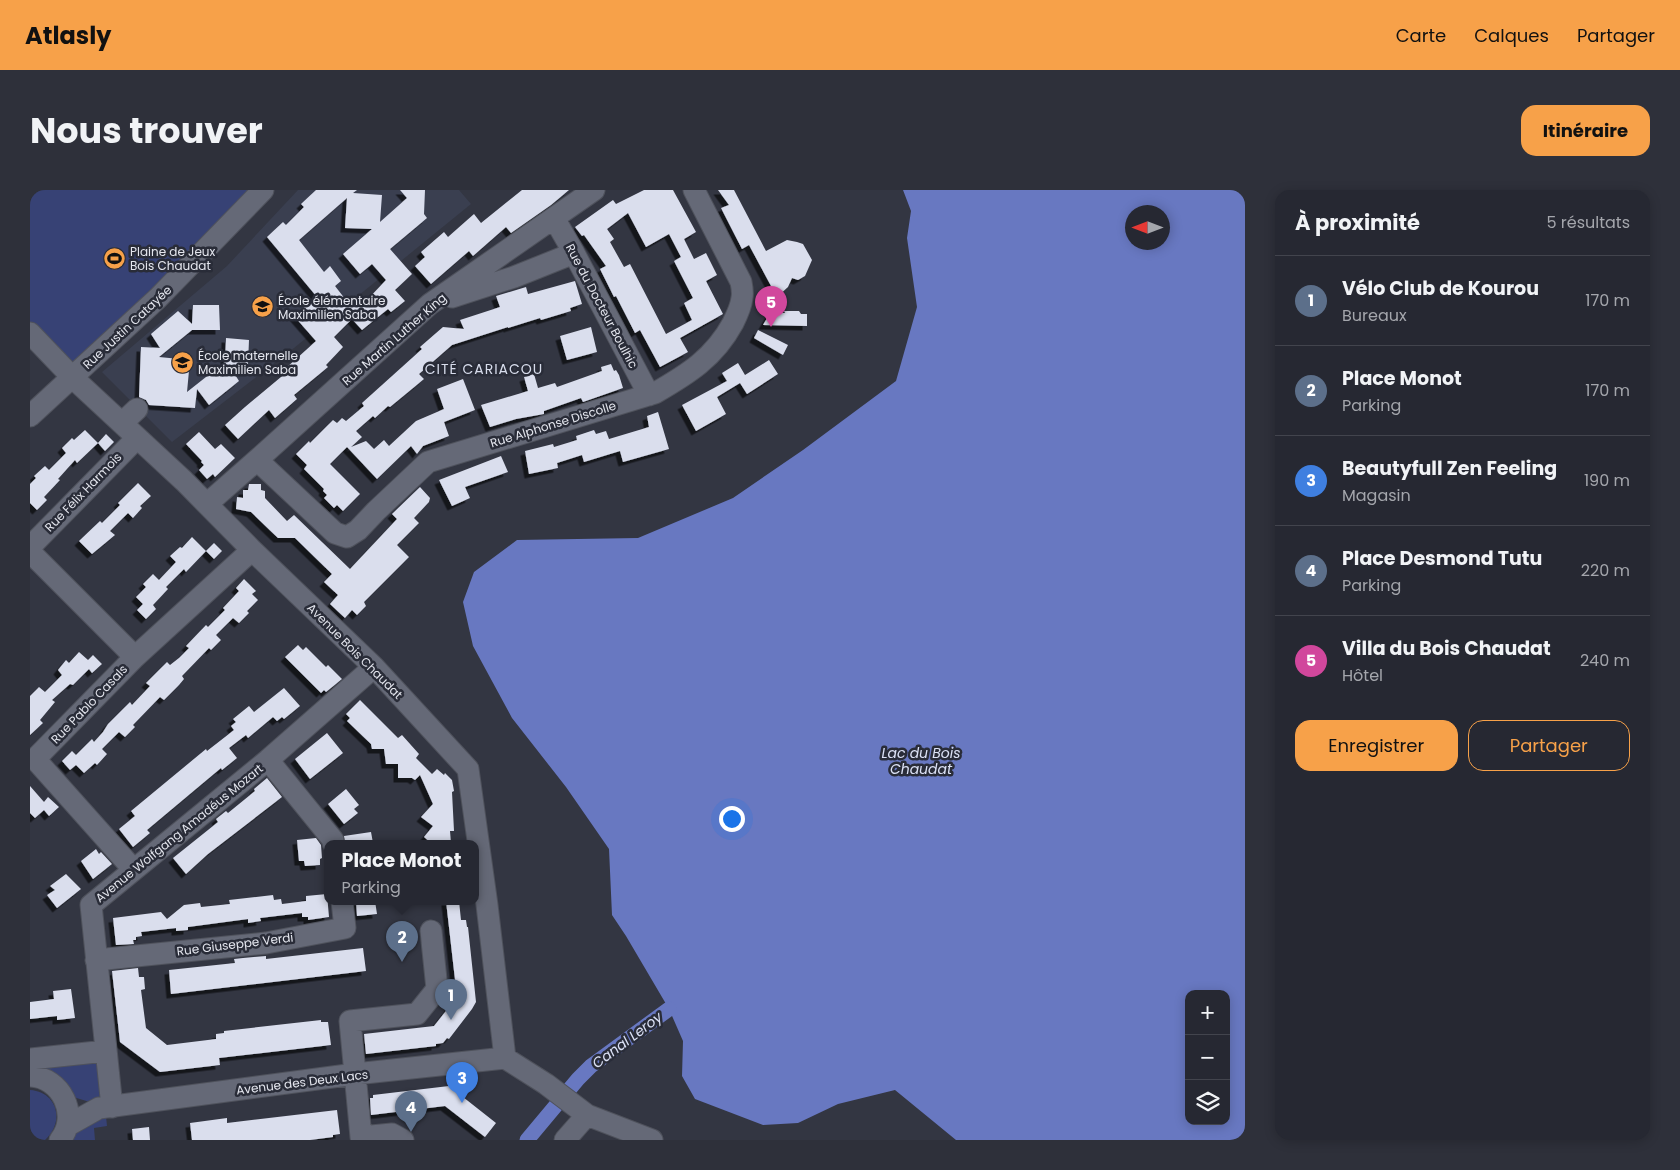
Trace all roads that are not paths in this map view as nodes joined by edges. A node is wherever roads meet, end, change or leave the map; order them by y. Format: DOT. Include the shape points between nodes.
graph roads {
  1 [pos="263,190"];
  2 [pos="594,190"];
  3 [pos="694,190"];
  4 [pos="554,218"];
  5 [pos="574,253"];
  6 [pos="430,304"];
  7 [pos="30,333"];
  8 [pos="73,378"];
  9 [pos="649,395"];
  10 [pos="137,409"];
  11 [pos="30,416"];
  12 [pos="129,430"];
  13 [pos="258,460"];
  14 [pos="207,504"];
  15 [pos="30,546"];
  16 [pos="252,550"];
  17 [pos="30,552"];
  18 [pos="136,657"];
  19 [pos="374,667"];
  20 [pos="32,756"];
  21 [pos="268,760"];
  22 [pos="333,840"];
  23 [pos="478,840"];
  24 [pos="479,848"];
  25 [pos="133,869"];
  26 [pos="342,905"];
  27 [pos="431,931"];
  28 [pos="96,960"];
  29 [pos="106,1051"];
  30 [pos="505,1058"];
  31 [pos="30,1059"];
  32 [pos="355,1074"];
  33 [pos="30,1076"];
  34 [pos="65,1099"];
  35 [pos="105,1108"];
  36 [pos="587,1115"];
  37 [pos="64,1133"];
  38 [pos="403,1140"];
  39 [pos="565,1140"];
  40 [pos="652,1140"];
  1 -- 8 [label="street, Rue Justin Catayée" via="158,298"];
  2 -- 4 [label="street, Rue Martin Luther King"];
  3 -- 9 [label="street, Rue Alphonse Discolle" via="741,282 739,311 715,350 686,374"];
  4 -- 5 [label="street, Rue du Docteur Boulhic"];
  4 -- 6 [label="street, Rue Martin Luther King"];
  5 -- 6 [label="street" via="514,277"];
  5 -- 9 [label="street, Rue du Docteur Boulhic"];
  6 -- 13 [label="street, Rue Martin Luther King"];
  7 -- 8 [label="street, Avenue Bois Chaudat"];
  8 -- 11 [label="street, Rue Justin Catayée"];
  8 -- 12 [label="street, Avenue Bois Chaudat"];
  9 -- 13 [label="street, Rue Alphonse Discolle" via="428,462 350,536 335,533"];
  10 -- 12 [label="street, Rue Félix Harmois"];
  12 -- 14 [label="street, Avenue Bois Chaudat"];
  12 -- 15 [label="street, Rue Félix Harmois"];
  13 -- 14 [label="street, Rue Martin Luther King"];
  14 -- 16 [label="street, Avenue Bois Chaudat"];
  16 -- 18 [label="street, Rue Pablo Casals"];
  16 -- 19 [label="street, Avenue Bois Chaudat"];
  17 -- 18 [label="street"];
  18 -- 20 [label="street, Rue Pablo Casals"];
  19 -- 21 [label="street, Avenue Wolfgang Amadéus Mozart"];
  19 -- 23 [label="street, Avenue Bois Chaudat" via="468,769"];
  20 -- 25 [label="street, Rue Pablo Casals"];
  21 -- 22 [label="street"];
  21 -- 25 [label="street, Avenue Wolfgang Amadéus Mozart"];
  24 -- 30 [label="street, Avenue Bois Chaudat"];
  25 -- 28 [label="street, Avenue Wolfgang Amadéus Mozart" via="91,905"];
  26 -- 28 [label="street, Rue Giuseppe Verdi" via="345,928 266,943"];
  27 -- 32 [label="street" via="437,990 418,1014 350,1021"];
  28 -- 29 [label="street, Avenue Wolfgang Amadéus Mozart"];
  29 -- 31 [label="street"];
  29 -- 35 [label="street, Avenue Wolfgang Amadéus Mozart"];
  30 -- 32 [label="street, Avenue des Deux Lacs"];
  30 -- 36 [label="street"];
  32 -- 35 [label="street, Avenue des Deux Lacs"];
  32 -- 38 [label="street" via="361,1137 392,1134"];
  33 -- 34 [label="street" via="48,1080"];
  34 -- 35 [label="street, Avenue des Deux Lacs"];
  34 -- 37 [label="street" via="69,1112"];
  35 -- 37 [label="street, Avenue des Deux Lacs"];
  36 -- 39 [label="street"];
  36 -- 40 [label="street"];
}
